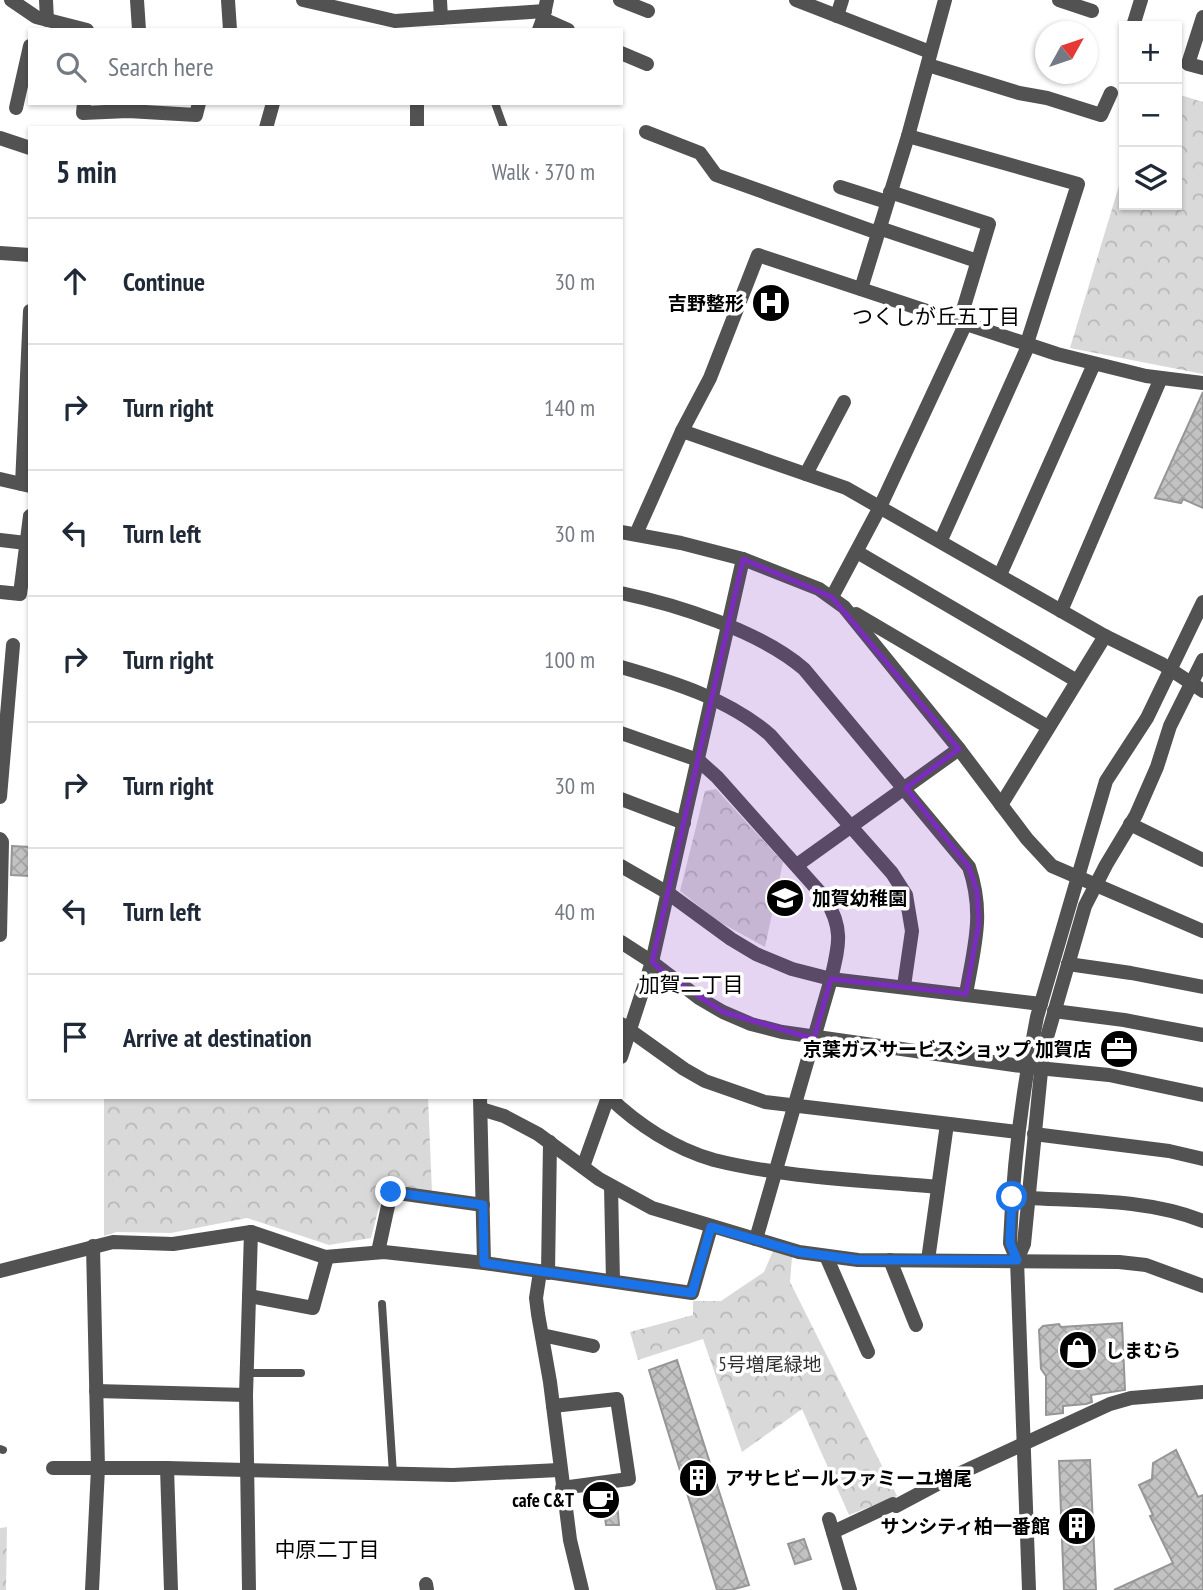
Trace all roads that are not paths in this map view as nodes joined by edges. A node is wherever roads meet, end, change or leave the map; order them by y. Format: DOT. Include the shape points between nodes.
graph roads {
  1 [pos="11,0"];
  2 [pos="46,0"];
  3 [pos="137,0"];
  4 [pos="228,0"];
  5 [pos="303,0"];
  6 [pos="370,0"];
  7 [pos="440,0"];
  8 [pos="620,0"];
  9 [pos="796,0"];
  10 [pos="842,0"];
  11 [pos="945,0"];
  12 [pos="1059,0"];
  13 [pos="1141,0"];
  14 [pos="511,7"];
  15 [pos="1092,10"];
  16 [pos="648,11"];
  17 [pos="543,15"];
  18 [pos="371,16"];
  19 [pos="837,16"];
  20 [pos="1203,16"];
  21 [pos="441,18"];
  22 [pos="1135,21"];
  23 [pos="39,22"];
  24 [pos="76,28"];
  25 [pos="139,28"];
  26 [pos="230,28"];
  27 [pos="565,28"];
  28 [pos="623,54"];
  29 [pos="28,55"];
  30 [pos="929,59"];
  31 [pos="647,64"];
  32 [pos="1203,68"];
  33 [pos="1111,93"];
  34 [pos="84,105"];
  35 [pos="198,105"];
  36 [pos="272,105"];
  37 [pos="417,105"];
  38 [pos="496,105"];
  39 [pos="16,108"];
  40 [pos="267,126"];
  41 [pos="417,126"];
  42 [pos="503,126"];
  43 [pos="646,132"];
  44 [pos="908,136"];
  45 [pos="0,138"];
  46 [pos="28,147"];
  47 [pos="840,187"];
  48 [pos="889,197"];
  49 [pos="879,231"];
  50 [pos="0,253"];
  51 [pos="28,255"];
  52 [pos="977,261"];
  53 [pos="861,289"];
  54 [pos="962,324"];
  55 [pos="1028,344"];
  56 [pos="1094,364"];
  57 [pos="1161,378"];
  58 [pos="1203,383"];
  59 [pos="28,398"];
  60 [pos="844,402"];
  61 [pos="681,431"];
  62 [pos="806,474"];
  63 [pos="0,479"];
  64 [pos="26,485"];
  65 [pos="880,507"];
  66 [pos="28,529"];
  67 [pos="628,533"];
  68 [pos="0,540"];
  69 [pos="941,540"];
  70 [pos="26,542"];
  71 [pos="857,552"];
  72 [pos="743,559"];
  73 [pos="1000,575"];
  74 [pos="0,592"];
  75 [pos="623,593"];
  76 [pos="832,597"];
  77 [pos="1203,602"];
  78 [pos="844,607"];
  79 [pos="1060,611"];
  80 [pos="728,627"];
  81 [pos="1105,636"];
  82 [pos="13,645"];
  83 [pos="1203,660"];
  84 [pos="623,668"];
  85 [pos="1170,670"];
  86 [pos="1077,681"];
  87 [pos="1197,687"];
  88 [pos="713,699"];
  89 [pos="1048,727"];
  90 [pos="623,734"];
  91 [pos="959,749"];
  92 [pos="698,760"];
  93 [pos="906,788"];
  94 [pos="0,797"];
  95 [pos="623,800"];
  96 [pos="1000,804"];
  97 [pos="684,823"];
  98 [pos="1130,824"];
  99 [pos="850,826"];
  100 [pos="0,839"];
  101 [pos="1203,860"];
  102 [pos="797,865"];
  103 [pos="623,867"];
  104 [pos="1078,877"];
  105 [pos="1096,884"];
  106 [pos="668,893"];
  107 [pos="1203,931"];
  108 [pos="0,935"];
  109 [pos="623,943"];
  110 [pos="652,962"];
  111 [pos="1068,964"];
  112 [pos="831,979"];
  113 [pos="904,986"];
  114 [pos="1203,987"];
  115 [pos="966,994"];
  116 [pos="1047,1008"];
  117 [pos="626,1028"];
  118 [pos="1203,1035"];
  119 [pos="814,1038"];
  120 [pos="623,1046"];
  121 [pos="1034,1067"];
  122 [pos="1203,1095"];
  123 [pos="607,1099"];
  124 [pos="611,1099"];
  125 [pos="481,1103"];
  126 [pos="794,1106"];
  127 [pos="947,1124"];
  128 [pos="1018,1132"];
  129 [pos="1034,1134"];
  130 [pos="550,1142"];
  131 [pos="1203,1159"];
  132 [pos="583,1167"];
  133 [pos="777,1172"];
  134 [pos="611,1186"];
  135 [pos="938,1187"];
  136 [pos="1027,1198"];
  137 [pos="483,1205"];
  138 [pos="1203,1221"];
  139 [pos="711,1227"];
  140 [pos="251,1232"];
  141 [pos="756,1239"];
  142 [pos="93,1246"];
  143 [pos="379,1252"];
  144 [pos="826,1256"];
  145 [pos="327,1257"];
  146 [pos="890,1260"];
  147 [pos="928,1260"];
  148 [pos="1017,1260"];
  149 [pos="484,1263"];
  150 [pos="0,1271"];
  151 [pos="544,1273"];
  152 [pos="613,1281"];
  153 [pos="1203,1286"];
  154 [pos="249,1296"];
  155 [pos="382,1304"];
  156 [pos="916,1325"];
  157 [pos="541,1335"];
  158 [pos="593,1346"];
  159 [pos="868,1352"];
  160 [pos="247,1373"];
  161 [pos="302,1373"];
  162 [pos="96,1391"];
  163 [pos="1203,1392"];
  164 [pos="246,1395"];
  165 [pos="554,1406"];
  166 [pos="1024,1443"];
  167 [pos="53,1468"];
  168 [pos="97,1468"];
  169 [pos="167,1468"];
  170 [pos="246,1469"];
  171 [pos="559,1470"];
  172 [pos="393,1474"];
  173 [pos="562,1488"];
  174 [pos="92,1590"];
  175 [pos="171,1590"];
  176 [pos="249,1590"];
  177 [pos="582,1590"];
  178 [pos="850,1590"];
  179 [pos="1029,1590"];
  1 -- 23 [label="street"];
  2 -- 23 [label="street"];
  3 -- 25 [label="street"];
  4 -- 26 [label="street"];
  5 -- 18 [label="street"];
  6 -- 18 [label="street"];
  7 -- 21 [label="street"];
  8 -- 16 [label="street"];
  9 -- 19 [label="street"];
  10 -- 19 [label="street"];
  11 -- 30 [label="street"];
  12 -- 15 [label="street"];
  13 -- 22 [label="street"];
  14 -- 17 [label="street"];
  14 -- 21 [label="street"];
  17 -- 27 [label="street"];
  18 -- 21 [label="street" via="395,21"];
  19 -- 30 [label="street"];
  20 -- 32 [label="street" via="1188,64"];
  23 -- 24 [label="street"];
  28 -- 31 [label="street"];
  29 -- 39 [label="street"];
  30 -- 33 [label="street" via="1019,93 1101,115"];
  30 -- 44 [label="street"];
  34 -- 35 [label="street" via="83,113 196,115"];
  36 -- 40 [label="street"];
  37 -- 41 [label="street"];
  38 -- 42 [label="lane"];
  43 -- 49 [label="street" via="700,153 716,175"];
  44 -- 48 [label="street"];
  44 -- 55 [label="street" via="1078,184"];
  45 -- 46 [label="street"];
  47 -- 48 [label="street"];
  48 -- 49 [label="street"];
  48 -- 52 [label="street" via="989,224"];
  49 -- 52 [label="street"];
  49 -- 53 [label="street"];
  50 -- 51 [label="street"];
  52 -- 54 [label="street"];
  53 -- 54 [label="street"];
  53 -- 61 [label="street" via="758,255 710,378"];
  54 -- 55 [label="street"];
  54 -- 65 [label="street"];
  55 -- 56 [label="street"];
  55 -- 69 [label="street"];
  56 -- 57 [label="street"];
  56 -- 73 [label="street"];
  57 -- 58 [label="street"];
  57 -- 79 [label="street"];
  59 -- 64 [label="street"];
  60 -- 62 [label="street"];
  61 -- 62 [label="street"];
  61 -- 67 [label="street"];
  62 -- 65 [label="street" via="846,488"];
  63 -- 64 [label="street"];
  65 -- 69 [label="street"];
  65 -- 71 [label="street"];
  66 -- 70 [label="street"];
  67 -- 72 [label="street"];
  68 -- 70 [label="street"];
  69 -- 73 [label="street"];
  70 -- 74 [label="street" via="20,594"];
  71 -- 76 [label="street"];
  71 -- 86 [label="street"];
  72 -- 76 [label="street"];
  72 -- 80 [label="street"];
  73 -- 79 [label="street"];
  75 -- 80 [label="street"];
  76 -- 78 [label="street"];
  77 -- 85 [label="street"];
  78 -- 89 [label="street"];
  78 -- 91 [label="street"];
  79 -- 81 [label="street"];
  80 -- 88 [label="street"];
  80 -- 93 [label="street" via="764,640 804,669"];
  81 -- 85 [label="street"];
  81 -- 86 [label="street"];
  82 -- 94 [label="street"];
  83 -- 87 [label="street"];
  84 -- 88 [label="street"];
  85 -- 87 [label="street"];
  85 -- 104 [label="street" via="1147,718 1106,781"];
  86 -- 89 [label="street"];
  87 -- 98 [label="street" via="1170,726"];
  88 -- 92 [label="street"];
  88 -- 99 [label="street" via="737,710 770,735"];
  89 -- 96 [label="street"];
  90 -- 92 [label="street"];
  91 -- 93 [label="street"];
  91 -- 96 [label="street"];
  92 -- 97 [label="street"];
  92 -- 102 [label="street"];
  93 -- 99 [label="street"];
  93 -- 115 [label="street" via="970,867 977,891 979,923"];
  95 -- 97 [label="street"];
  96 -- 104 [label="street" via="1042,858"];
  97 -- 106 [label="street"];
  98 -- 101 [label="street"];
  98 -- 105 [label="street"];
  99 -- 102 [label="street"];
  99 -- 113 [label="street" via="906,895 912,932"];
  100 -- 108 [label="street"];
  102 -- 112 [label="street" via="834,912 840,942"];
  103 -- 106 [label="street"];
  104 -- 105 [label="street"];
  104 -- 116 [label="street"];
  105 -- 107 [label="street"];
  105 -- 111 [label="street"];
  106 -- 110 [label="street"];
  106 -- 112 [label="street" via="755,954"];
  109 -- 110 [label="street"];
  110 -- 117 [label="street"];
  110 -- 119 [label="street" via="723,1012 751,1024"];
  111 -- 114 [label="street"];
  111 -- 116 [label="street"];
  112 -- 113 [label="street"];
  112 -- 119 [label="street"];
  113 -- 115 [label="street"];
  115 -- 116 [label="street"];
  116 -- 118 [label="street"];
  116 -- 121 [label="street"];
  117 -- 120 [label="street"];
  117 -- 126 [label="street" via="705,1081 765,1102"];
  119 -- 121 [label="street"];
  119 -- 126 [label="street"];
  121 -- 122 [label="street" via="1109,1075"];
  121 -- 128 [label="street"];
  121 -- 129 [label="street"];
  123 -- 132 [label="street"];
  124 -- 133 [label="street" via="646,1127 691,1152"];
  125 -- 130 [label="street"];
  125 -- 137 [label="street"];
  126 -- 127 [label="street"];
  126 -- 133 [label="street"];
  127 -- 128 [label="street"];
  127 -- 135 [label="street"];
  128 -- 148 [label="street" via="1010,1243"];
  129 -- 131 [label="street"];
  129 -- 136 [label="street"];
  130 -- 132 [label="street"];
  130 -- 151 [label="street"];
  132 -- 134 [label="street"];
  133 -- 135 [label="street"];
  133 -- 141 [label="street"];
  134 -- 139 [label="street" via="652,1208"];
  134 -- 152 [label="street"];
  135 -- 147 [label="street"];
  136 -- 138 [label="street" via="1133,1203"];
  136 -- 148 [label="street" via="1024,1244"];
  137 -- 143 [label="street" via="391,1192"];
  137 -- 149 [label="street"];
  139 -- 141 [label="street"];
  139 -- 152 [label="street" via="692,1293"];
  140 -- 142 [label="street" via="173,1244"];
  140 -- 145 [label="street"];
  140 -- 154 [label="street"];
  141 -- 144 [label="street"];
  142 -- 150 [label="street"];
  142 -- 162 [label="street"];
  143 -- 145 [label="street"];
  143 -- 149 [label="street"];
  144 -- 146 [label="street"];
  144 -- 159 [label="street"];
  145 -- 154 [label="street" via="313,1308"];
  146 -- 147 [label="street"];
  146 -- 156 [label="street"];
  147 -- 148 [label="street"];
  148 -- 153 [label="street" via="1146,1265"];
  148 -- 166 [label="street"];
  149 -- 151 [label="street"];
  151 -- 152 [label="street"];
  151 -- 157 [label="street" via="536,1298"];
  154 -- 160 [label="street"];
  155 -- 172 [label="lane"];
  157 -- 158 [label="street"];
  157 -- 165 [label="street"];
  160 -- 161 [label="lane"];
  160 -- 164 [label="street"];
  162 -- 164 [label="street"];
  162 -- 168 [label="street"];
  163 -- 166 [label="street" via="1120,1401"];
  164 -- 170 [label="street"];
  165 -- 171 [label="street"];
  165 -- 173 [label="street" via="617,1399 629,1479"];
  166 -- 178 [label="street" via="896,1506 831,1525"];
  166 -- 179 [label="street"];
  167 -- 168 [label="street"];
  168 -- 169 [label="street"];
  168 -- 174 [label="street"];
  169 -- 170 [label="street"];
  169 -- 175 [label="street"];
  170 -- 172 [label="street"];
  170 -- 176 [label="street"];
  171 -- 172 [label="street"];
  171 -- 173 [label="street"];
  173 -- 177 [label="street"];
}
